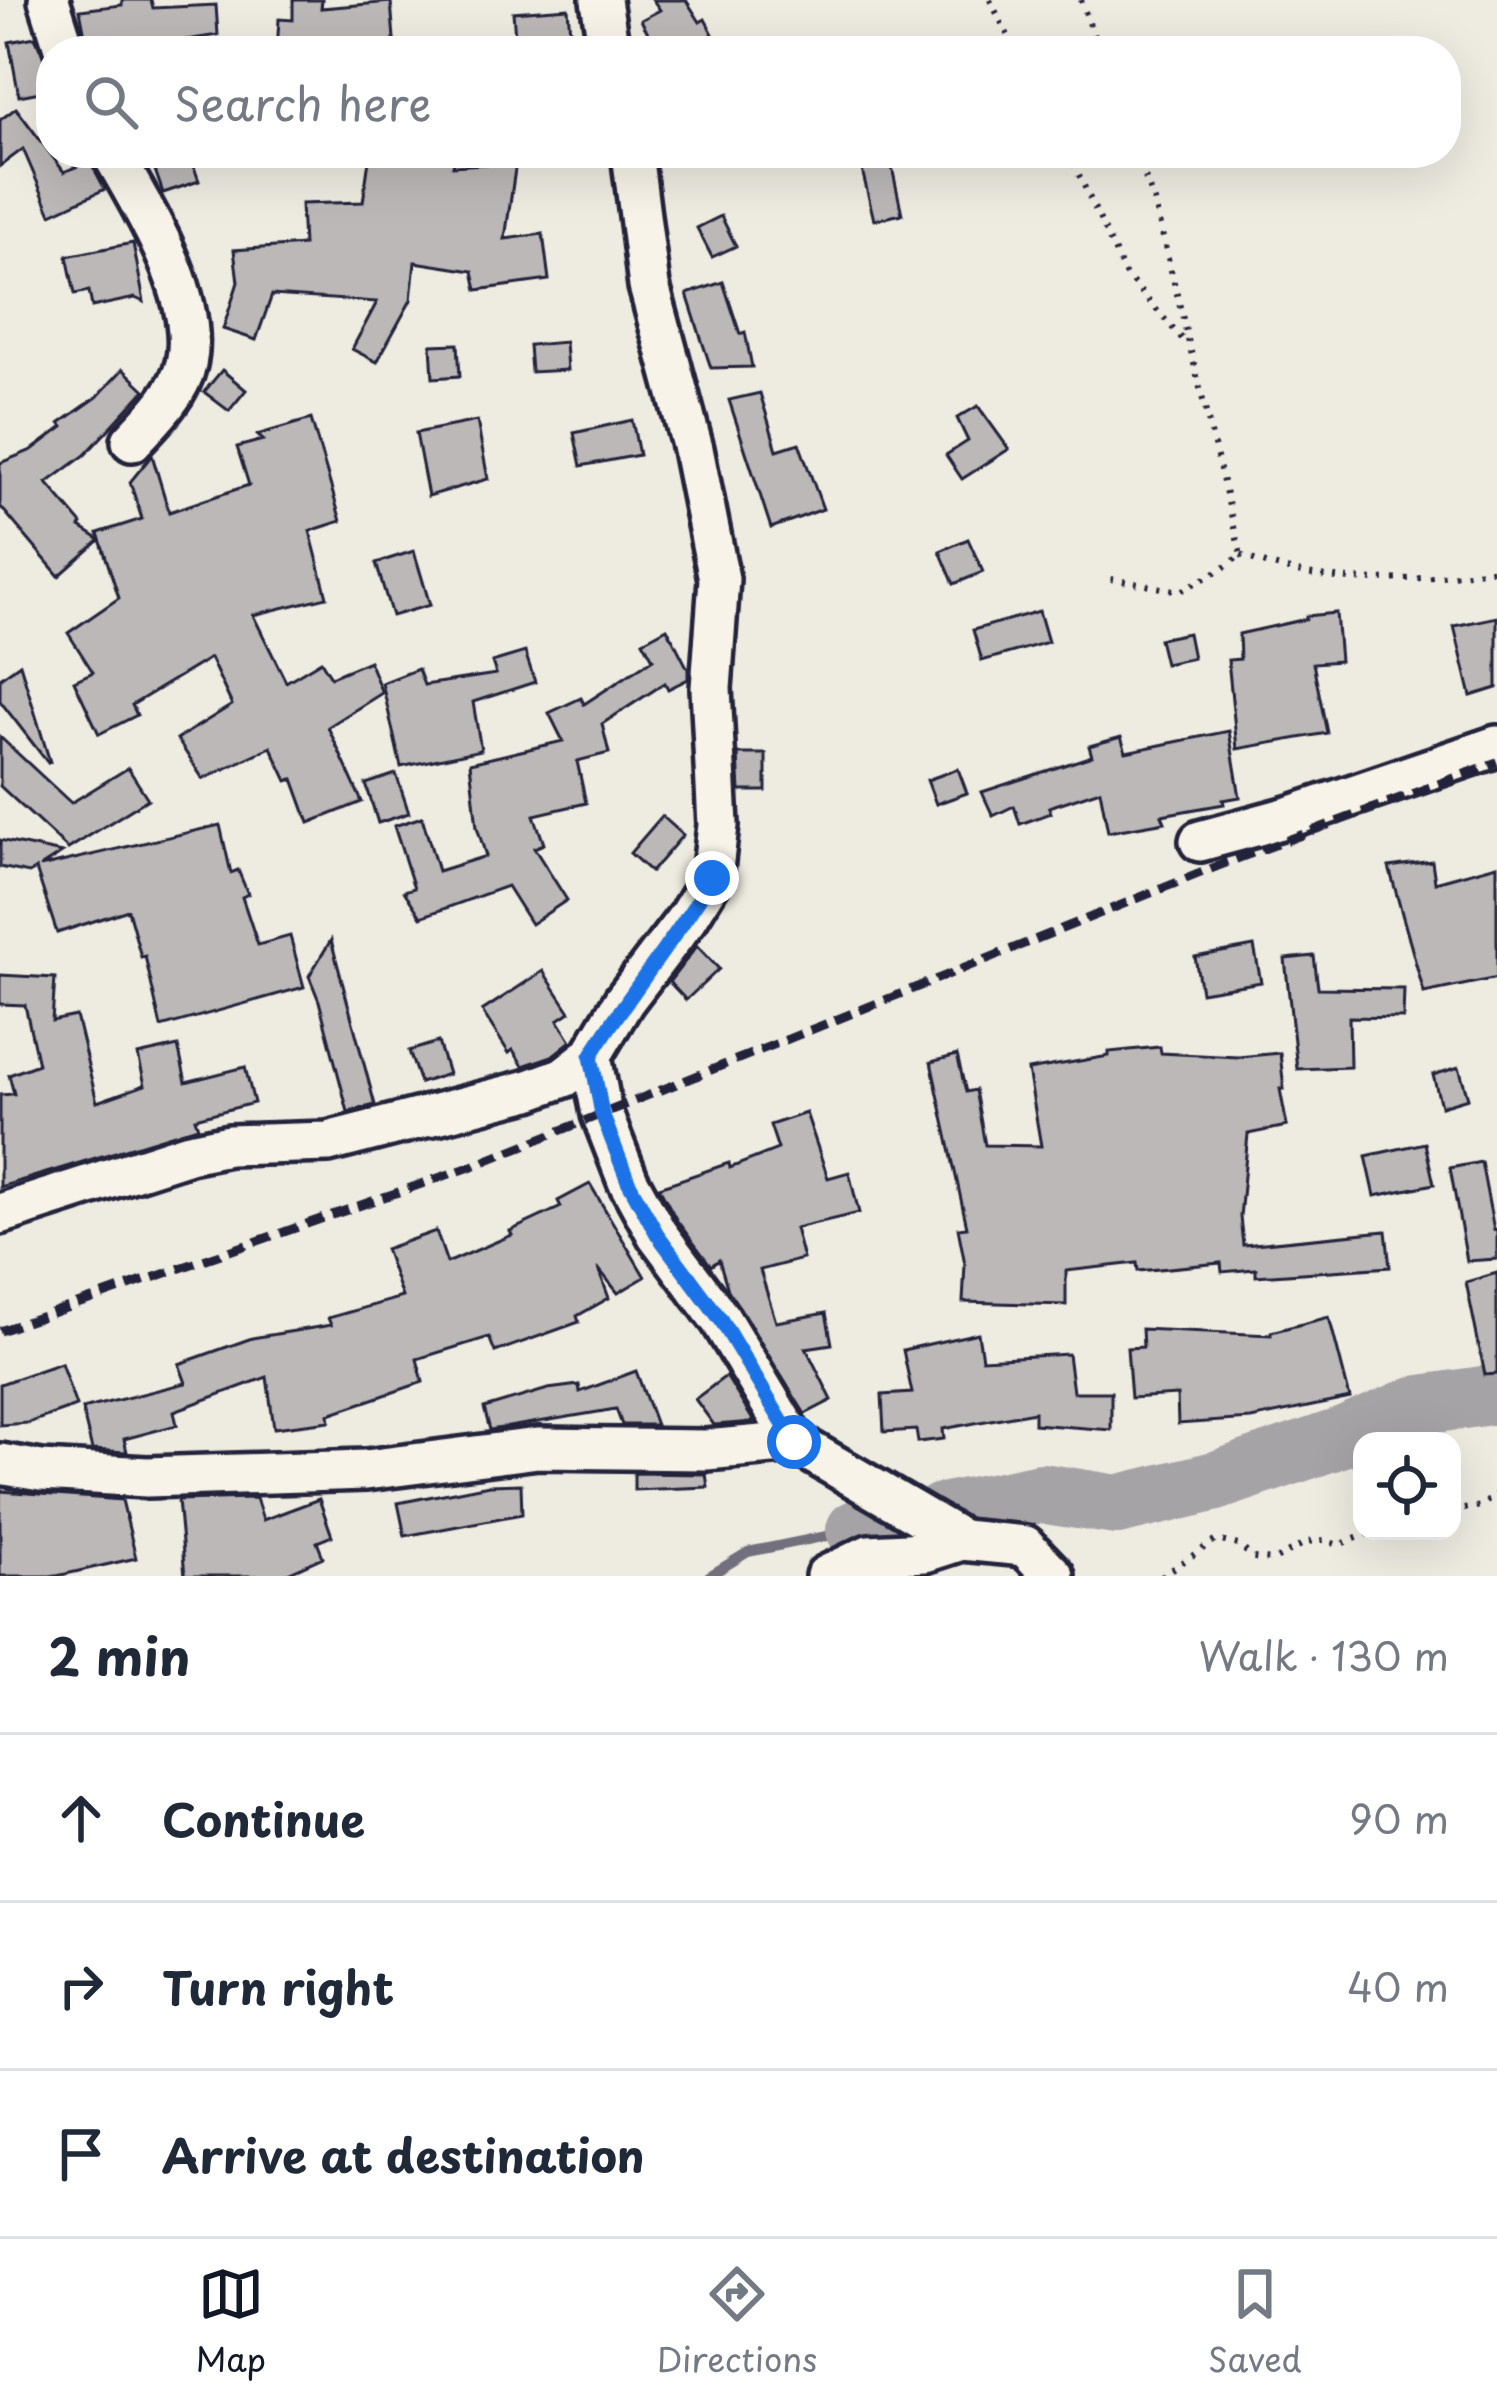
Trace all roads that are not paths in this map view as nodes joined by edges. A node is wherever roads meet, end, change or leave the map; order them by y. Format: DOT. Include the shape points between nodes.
graph roads {
  1 [pos="50,0"];
  2 [pos="602,0"];
  3 [pos="61,36"];
  4 [pos="607,36"];
  5 [pos="119,168"];
  6 [pos="634,168"];
  7 [pos="132,441"];
  8 [pos="1497,746"];
  9 [pos="1200,841"];
  10 [pos="591,1056"];
  11 [pos="0,1214"];
  12 [pos="794,1442"];
  13 [pos="0,1464"];
  14 [pos="962,1540"];
  15 [pos="826,1576"];
  16 [pos="1054,1576"];
  1 -- 3 [label="street"];
  2 -- 4 [label="street"];
  5 -- 7 [label="street" via="189,327 185,368"];
  6 -- 10 [label="street" via="649,286 719,578 711,688 718,825 712,878"];
  8 -- 9 [label="street"];
  10 -- 11 [label="street" via="529,1090 328,1142 189,1153"];
  10 -- 12 [label="street" via="628,1181"];
  12 -- 13 [label="street" via="538,1448 366,1470 169,1476"];
  12 -- 14 [label="street"];
  14 -- 15 [label="street" via="925,1552 868,1555"];
  14 -- 16 [label="street" via="1025,1546"];
}
